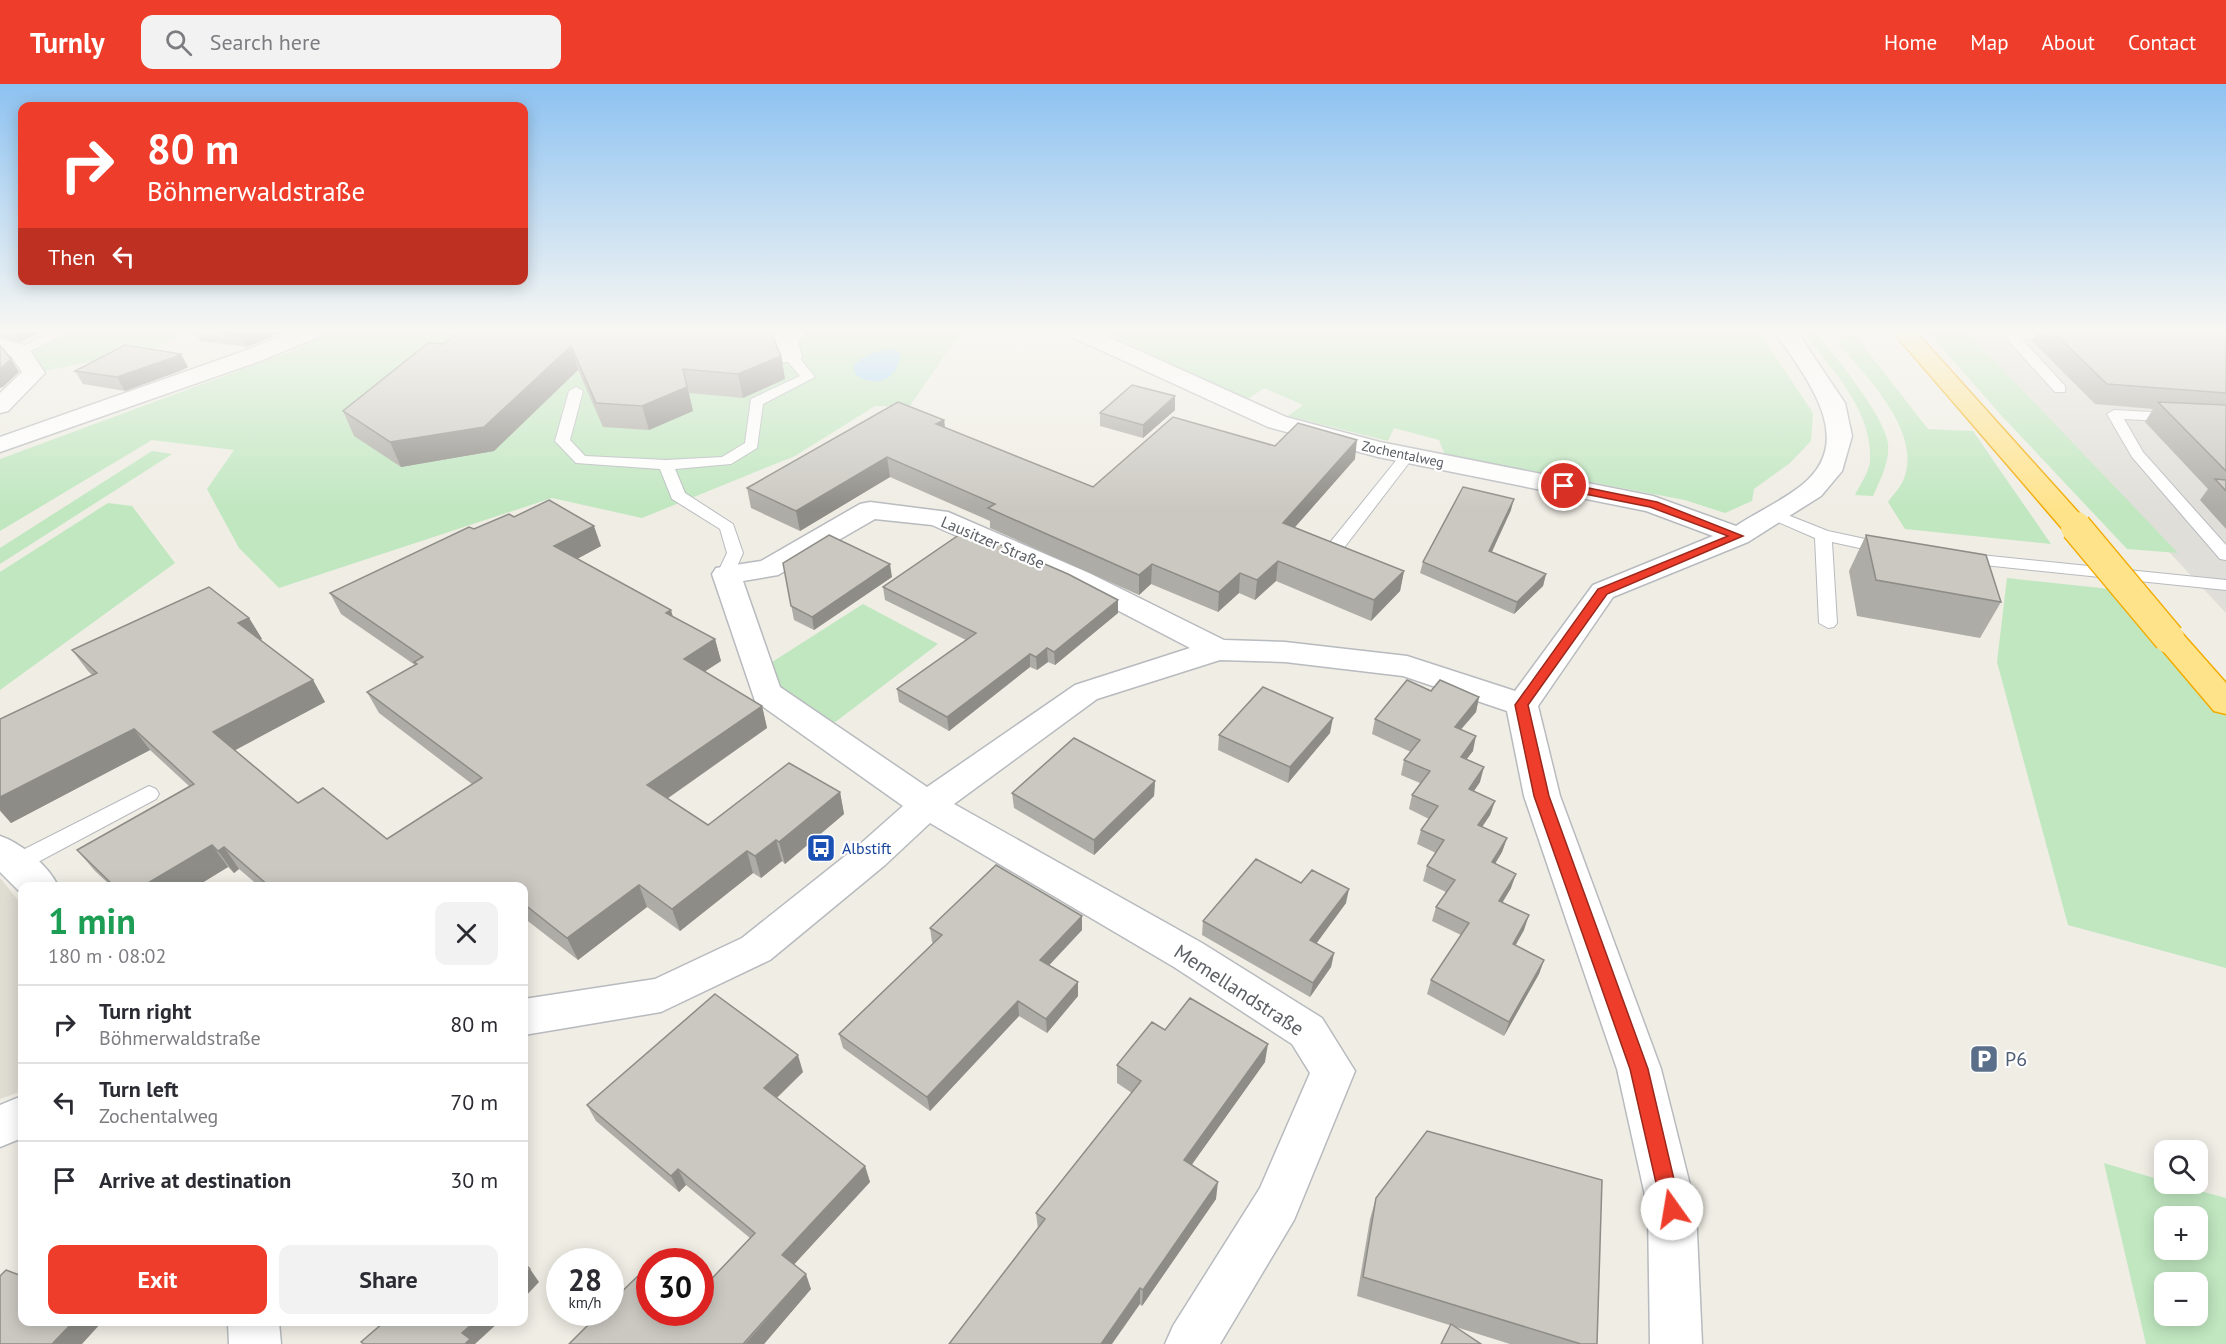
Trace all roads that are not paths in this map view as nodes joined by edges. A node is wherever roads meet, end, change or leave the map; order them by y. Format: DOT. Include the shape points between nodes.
graph roads {
  1 [pos="16,391"];
  2 [pos="153,391"];
  3 [pos="576,391"];
  4 [pos="778,391"];
  5 [pos="1209,391"];
  6 [pos="1825,391"];
  7 [pos="1956,391"];
  8 [pos="0,406"];
  9 [pos="2226,420"];
  10 [pos="0,445"];
  11 [pos="1408,455"];
  12 [pos="666,465"];
  13 [pos="1775,514"];
  14 [pos="1823,535"];
  15 [pos="1738,536"];
  16 [pos="1334,549"];
  17 [pos="1905,551"];
  18 [pos="1939,555"];
  19 [pos="2226,555"];
  20 [pos="726,574"];
  21 [pos="2226,585"];
  22 [pos="1828,623"];
  23 [pos="1218,650"];
  24 [pos="2226,704"];
  25 [pos="1522,705"];
  26 [pos="148,794"];
  27 [pos="927,805"];
  28 [pos="18,867"];
  29 [pos="528,1016"];
  30 [pos="18,1119"];
  31 [pos="0,1126"];
  32 [pos="254,1326"];
  33 [pos="255,1344"];
  34 [pos="1191,1344"];
  35 [pos="1676,1344"];
  1 -- 8 [label="street"];
  2 -- 10 [label="street"];
  3 -- 12 [label="lane" via="562,441 581,460"];
  4 -- 12 [label="lane" via="756,402 752,445 726,461"];
  5 -- 11 [label="street, Zochentalweg" via="1277,422"];
  6 -- 13 [label="street" via="1833,402 1840,436 1833,466 1812,490"];
  7 -- 24 [label="highway, bridge"];
  9 -- 19 [label="lane" via="2114,414 2137,454"];
  11 -- 15 [label="street, Zochentalweg" via="1653,504"];
  11 -- 16 [label="lane"];
  12 -- 20 [label="lane" via="678,496 727,527 735,553"];
  13 -- 14 [label="lane"];
  13 -- 15 [label="street"];
  14 -- 17 [label="lane"];
  14 -- 22 [label="lane"];
  15 -- 25 [label="street" via="1603,591"];
  18 -- 21 [label="lane"];
  20 -- 23 [label="street, Lausitzer Straße" via="768,569 870,510 938,518 1079,579"];
  20 -- 27 [label="street" via="766,693"];
  23 -- 25 [label="street" via="1285,652 1407,666"];
  23 -- 27 [label="street" via="1086,692"];
  25 -- 35 [label="street" via="1542,796 1639,1069 1672,1209"];
  26 -- 28 [label="lane"];
  27 -- 29 [label="street" via="756,949 661,995"];
  27 -- 34 [label="street, Memellandstraße" via="1188,955 1307,1031 1333,1071 1277,1204"];
  30 -- 31 [label="street"];
  32 -- 33 [label="street"];
}
